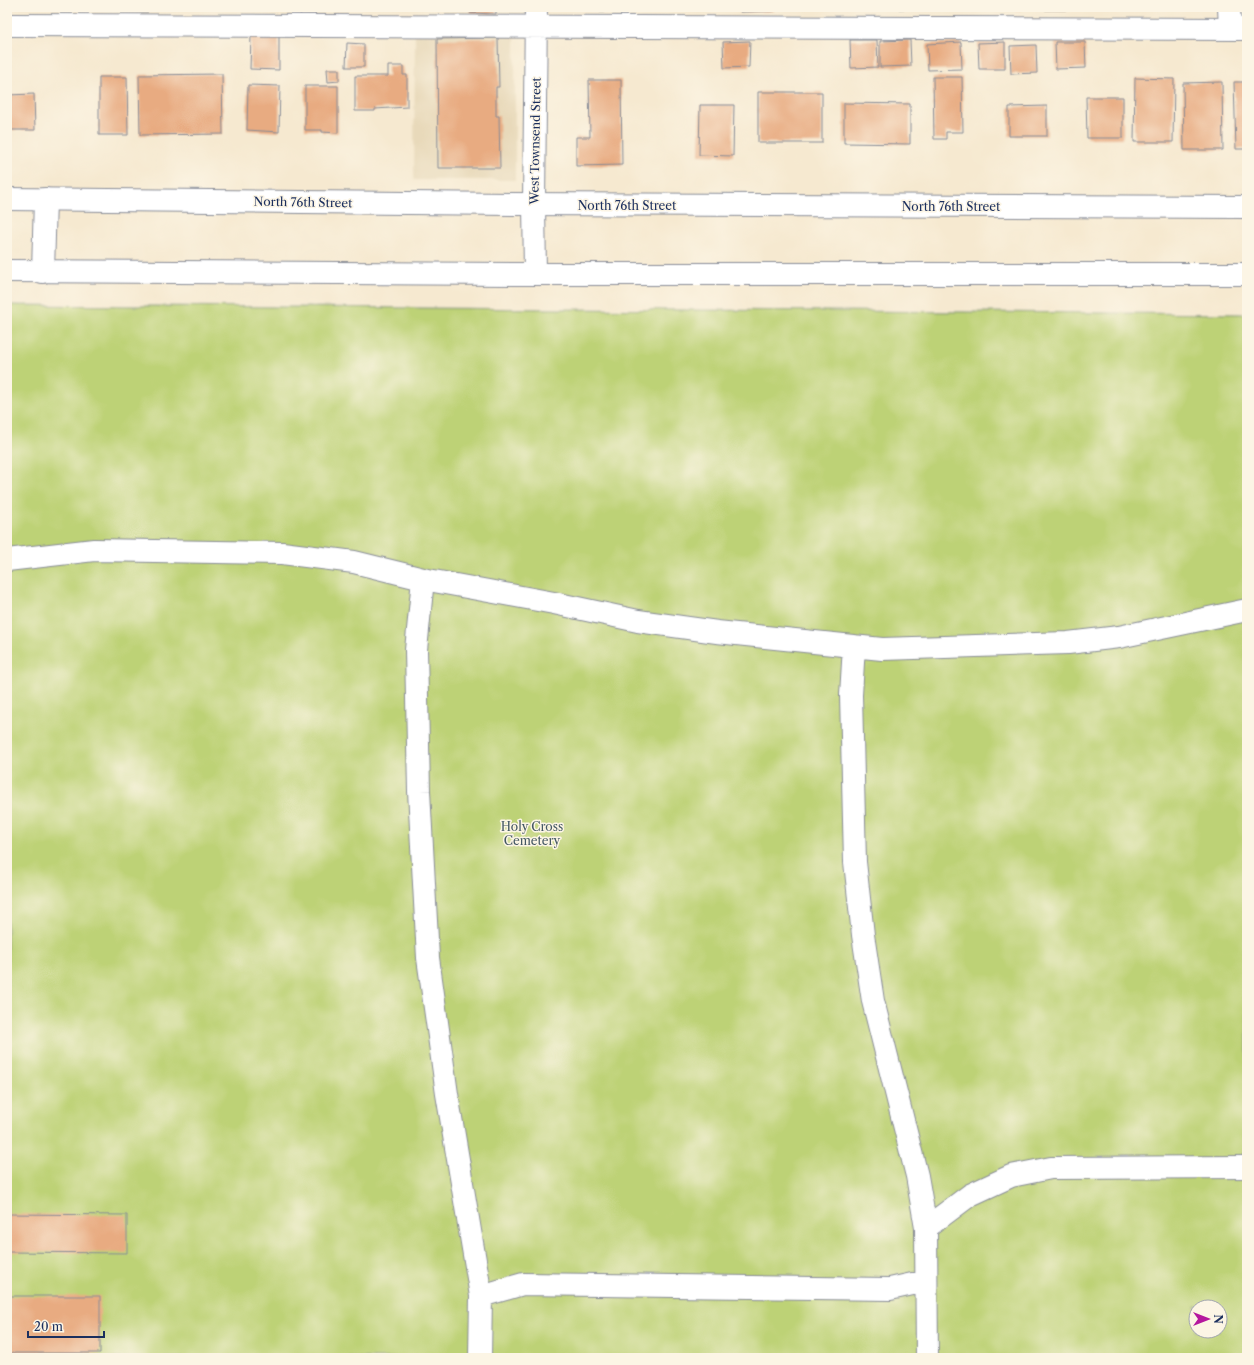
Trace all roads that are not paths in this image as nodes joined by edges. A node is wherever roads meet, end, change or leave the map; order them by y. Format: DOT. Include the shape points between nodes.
graph roads {
  1 [pos="1229,7"];
  2 [pos="536,17"];
  3 [pos="7,25"];
  4 [pos="1238,29"];
  5 [pos="7,199"];
  6 [pos="46,199"];
  7 [pos="534,204"];
  8 [pos="1247,207"];
  9 [pos="7,271"];
  10 [pos="43,272"];
  11 [pos="535,274"];
  12 [pos="1247,274"];
  13 [pos="7,560"];
  14 [pos="423,579"];
  15 [pos="1247,610"];
  16 [pos="854,646"];
  17 [pos="1247,1167"];
  18 [pos="926,1228"];
  19 [pos="926,1281"];
  20 [pos="481,1296"];
  21 [pos="480,1358"];
  22 [pos="927,1358"];
  1 -- 4 [label="main road"];
  2 -- 3 [label="main road"];
  2 -- 4 [label="main road"];
  2 -- 7 [label="main road, West Townsend Street"];
  5 -- 6 [label="main road, North 76th Street"];
  6 -- 7 [label="main road, North 76th Street"];
  6 -- 10 [label="main road"];
  7 -- 8 [label="main road, North 76th Street"];
  7 -- 11 [label="main road, West Townsend Street"];
  9 -- 10 [label="main road"];
  10 -- 11 [label="main road"];
  11 -- 12 [label="main road"];
  13 -- 14 [label="main road" via="94,550 282,553 354,562"];
  14 -- 16 [label="main road" via="638,621"];
  14 -- 20 [label="main road" via="416,658 419,791 428,958 447,1094"];
  15 -- 16 [label="main road" via="1119,637 1068,643 882,649"];
  16 -- 18 [label="main road" via="851,695 855,862 863,935 873,1001 918,1176"];
  17 -- 18 [label="main road" via="1051,1168 1010,1176 970,1195"];
  18 -- 19 [label="main road"];
  19 -- 20 [label="main road" via="890,1289 523,1284"];
  19 -- 22 [label="main road"];
  20 -- 21 [label="main road"];
}
